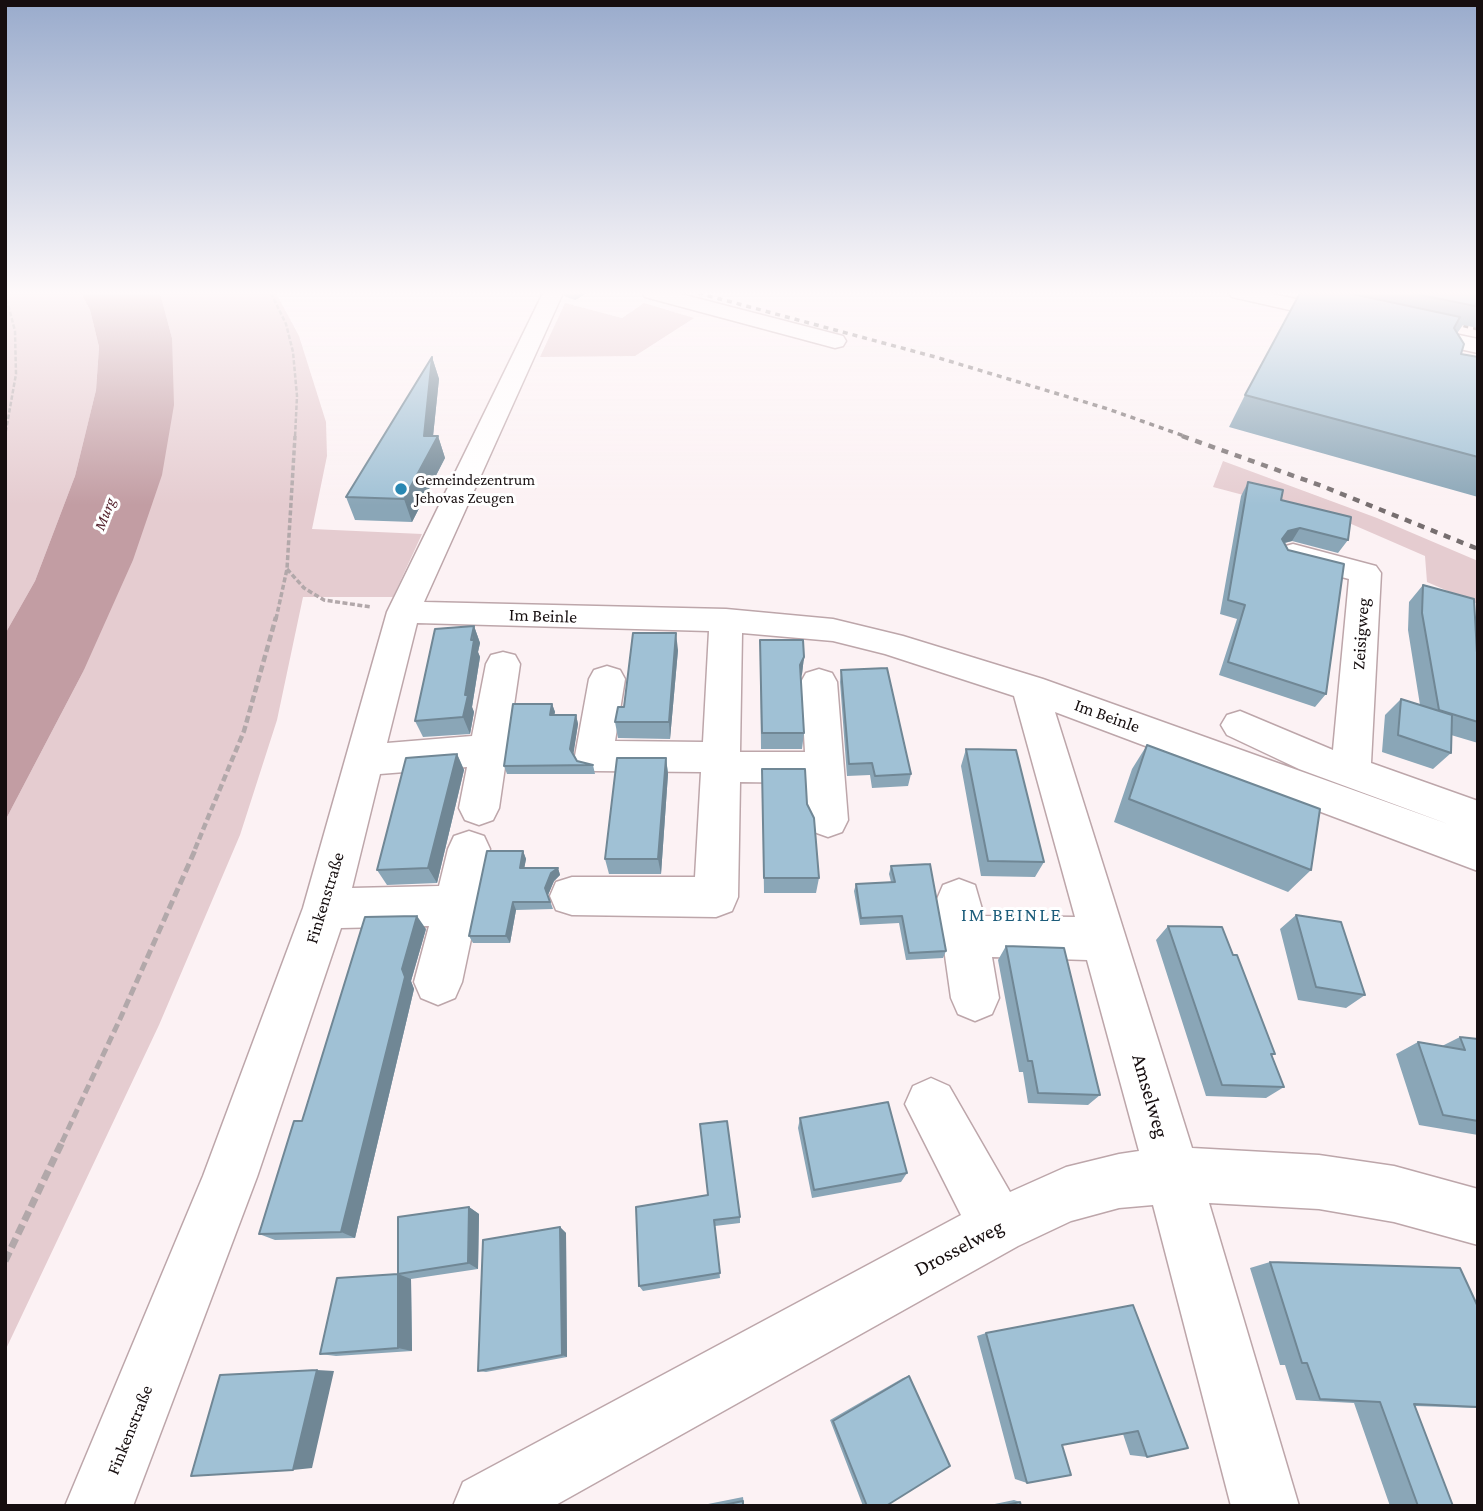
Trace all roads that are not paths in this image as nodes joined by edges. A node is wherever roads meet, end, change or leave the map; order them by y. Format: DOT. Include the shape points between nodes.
graph roads {
  1 [pos="515,364"];
  2 [pos="1451,364"];
  3 [pos="1451,368"];
  4 [pos="1291,554"];
  5 [pos="403,612"];
  6 [pos="726,620"];
  7 [pos="503,664"];
  8 [pos="607,679"];
  9 [pos="819,682"];
  10 [pos="1030,688"];
  11 [pos="1240,725"];
  12 [pos="489,750"];
  13 [pos="363,760"];
  14 [pos="721,762"];
  15 [pos="825,768"];
  16 [pos="1351,771"];
  17 [pos="479,808"];
  18 [pos="1478,818"];
  19 [pos="828,820"];
  20 [pos="469,849"];
  21 [pos="1478,853"];
  22 [pos="572,896"];
  23 [pos="456,906"];
  24 [pos="324,908"];
  25 [pos="1104,939"];
  26 [pos="438,982"];
  27 [pos="975,998"];
  28 [pos="931,1104"];
  29 [pos="1173,1175"];
  30 [pos="1478,1217"];
  31 [pos="998,1226"];
  32 [pos="99,1506"];
  33 [pos="488,1506"];
  34 [pos="1265,1506"];
  1 -- 5 [label="street, Finkenstraße" via="481,427"];
  2 -- 3 [label="street"];
  4 -- 16 [label="street, Zeisigweg" via="1365,573"];
  5 -- 6 [label="street, Im Beinle" via="568,631"];
  5 -- 13 [label="street, Finkenstraße"];
  6 -- 10 [label="street, Im Beinle" via="833,630"];
  6 -- 14 [label="street"];
  7 -- 12 [label="street"];
  8 -- 14 [label="street" via="594,756"];
  9 -- 15 [label="street"];
  10 -- 21 [label="street, Im Beinle"];
  10 -- 25 [label="street, Amselweg"];
  11 -- 16 [label="street"];
  12 -- 13 [label="street"];
  12 -- 17 [label="street"];
  13 -- 24 [label="street, Finkenstraße"];
  14 -- 15 [label="street"];
  14 -- 22 [label="street" via="716,897"];
  15 -- 19 [label="street"];
  16 -- 18 [label="street"];
  20 -- 23 [label="street"];
  23 -- 24 [label="street"];
  23 -- 26 [label="street"];
  24 -- 32 [label="street, Finkenstraße" via="230,1177"];
  25 -- 27 [label="street" via="962,918"];
  25 -- 29 [label="street, Amselweg"];
  28 -- 31 [label="street"];
  29 -- 30 [label="street, Drosselweg" via="1319,1182 1394,1194"];
  29 -- 31 [label="street, Drosselweg" via="1119,1181 1066,1195"];
  29 -- 34 [label="street, Amselweg"];
  31 -- 33 [label="street, Drosselweg"];
}
